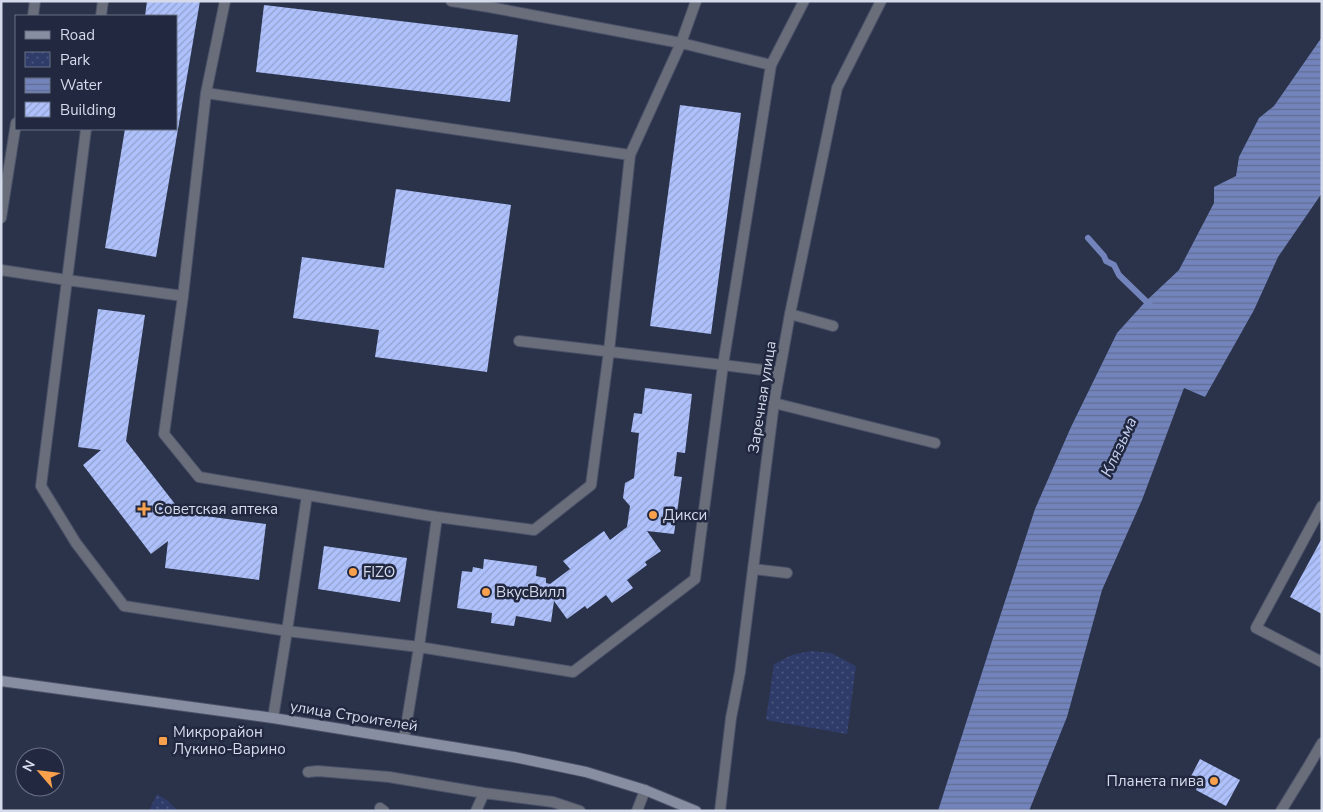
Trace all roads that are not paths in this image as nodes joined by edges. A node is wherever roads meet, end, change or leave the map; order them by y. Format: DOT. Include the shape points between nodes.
graph roads {
  1 [pos="35,1"];
  2 [pos="102,1"];
  3 [pos="225,1"];
  4 [pos="451,1"];
  5 [pos="696,1"];
  6 [pos="804,1"];
  7 [pos="881,1"];
  8 [pos="33,15"];
  9 [pos="101,15"];
  10 [pos="681,43"];
  11 [pos="771,65"];
  12 [pos="206,93"];
  13 [pos="15,129"];
  14 [pos="86,130"];
  15 [pos="630,155"];
  16 [pos="1,218"];
  17 [pos="1,270"];
  18 [pos="67,280"];
  19 [pos="183,296"];
  20 [pos="790,314"];
  21 [pos="833,326"];
  22 [pos="519,341"];
  23 [pos="609,351"];
  24 [pos="723,365"];
  25 [pos="779,372"];
  26 [pos="774,403"];
  27 [pos="935,443"];
  28 [pos="307,495"];
  29 [pos="1322,506"];
  30 [pos="437,517"];
  31 [pos="753,569"];
  32 [pos="787,573"];
  33 [pos="287,631"];
  34 [pos="419,647"];
  35 [pos="1322,662"];
  36 [pos="1,681"];
  37 [pos="273,718"];
  38 [pos="404,739"];
  39 [pos="1322,743"];
  40 [pos="308,772"];
  41 [pos="645,790"];
  42 [pos="484,793"];
  43 [pos="476,811"];
  44 [pos="580,811"];
  45 [pos="637,811"];
  46 [pos="696,811"];
  47 [pos="720,811"];
  48 [pos="1281,811"];
  1 -- 8 [label="street"];
  2 -- 9 [label="street"];
  3 -- 12 [label="street"];
  4 -- 10 [label="street"];
  5 -- 10 [label="street"];
  6 -- 11 [label="street"];
  7 -- 20 [label="street, Заречная улица" via="837,88"];
  10 -- 11 [label="street"];
  10 -- 15 [label="street"];
  11 -- 24 [label="street"];
  12 -- 15 [label="street"];
  12 -- 19 [label="street"];
  13 -- 16 [label="street"];
  14 -- 18 [label="street"];
  15 -- 23 [label="street"];
  17 -- 18 [label="street"];
  18 -- 19 [label="street"];
  18 -- 33 [label="street" via="41,486 76,543 124,606"];
  19 -- 28 [label="street" via="164,434 199,477"];
  20 -- 21 [label="street"];
  20 -- 25 [label="street, Заречная улица"];
  22 -- 23 [label="street"];
  23 -- 24 [label="street"];
  23 -- 30 [label="street" via="591,485 534,530"];
  24 -- 25 [label="street"];
  24 -- 34 [label="street" via="695,579 572,672"];
  25 -- 26 [label="street, Заречная улица"];
  26 -- 27 [label="street"];
  26 -- 31 [label="street, Заречная улица"];
  28 -- 30 [label="street"];
  28 -- 33 [label="street"];
  29 -- 35 [label="street" via="1256,628"];
  30 -- 34 [label="street"];
  31 -- 32 [label="street"];
  31 -- 47 [label="street, Заречная улица"];
  33 -- 34 [label="street"];
  33 -- 37 [label="street"];
  34 -- 38 [label="street"];
  36 -- 37 [label="street, улица Строителей"];
  37 -- 38 [label="street, улица Строителей"];
  38 -- 41 [label="street, улица Строителей" via="586,772"];
  39 -- 48 [label="street"];
  40 -- 42 [label="street" via="318,770 389,777"];
  41 -- 45 [label="street"];
  41 -- 46 [label="street, улица Строителей"];
  42 -- 43 [label="street"];
  42 -- 44 [label="street" via="553,802"];
}
